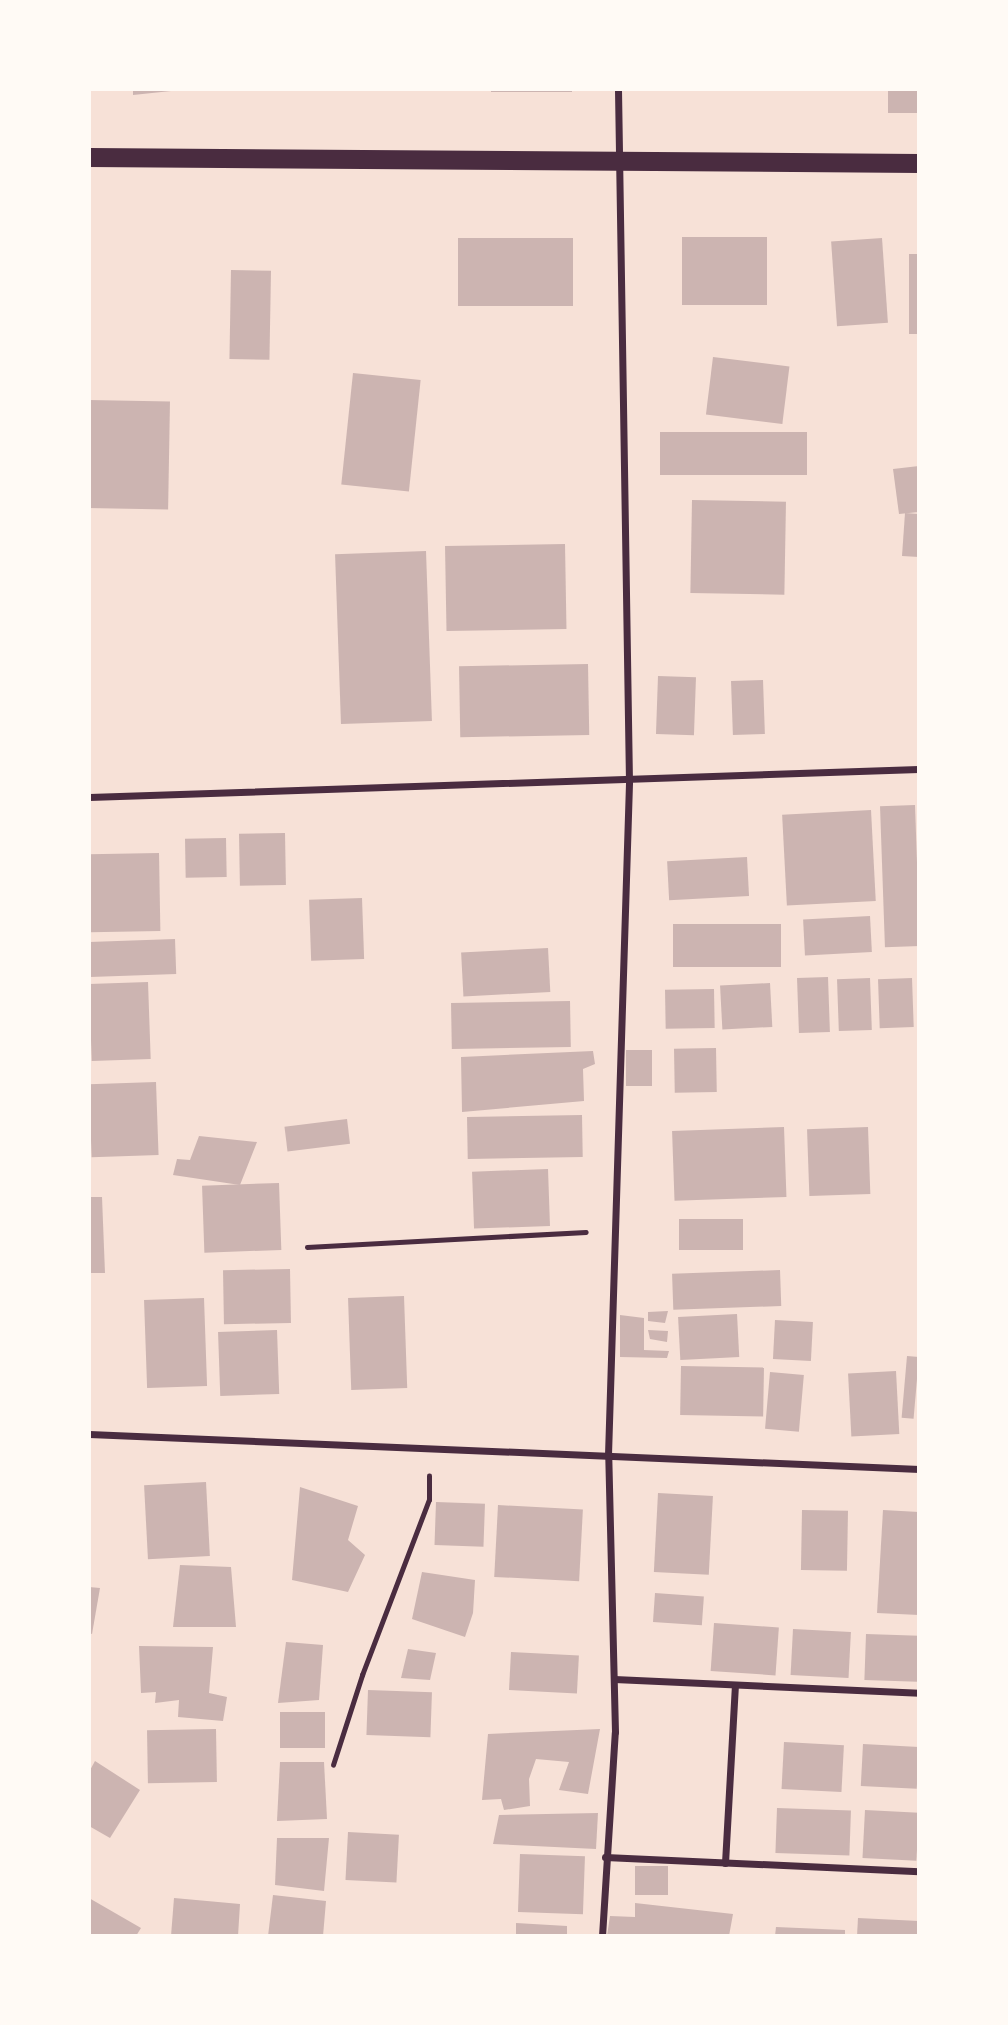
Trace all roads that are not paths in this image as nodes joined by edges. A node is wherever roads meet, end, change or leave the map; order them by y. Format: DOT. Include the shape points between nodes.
graph roads {
  1 [pos="618,89"];
  2 [pos="89,157"];
  3 [pos="919,163"];
  4 [pos="618,164"];
  5 [pos="919,769"];
  6 [pos="629,782"];
  7 [pos="89,797"];
  8 [pos="89,1434"];
  9 [pos="608,1455"];
  10 [pos="919,1469"];
  11 [pos="614,1679"];
  12 [pos="735,1686"];
  13 [pos="919,1693"];
  14 [pos="605,1857"];
  15 [pos="725,1863"];
  16 [pos="919,1871"];
  17 [pos="601,1936"];
  1 -- 4 [label="street"];
  2 -- 4 [label="highway"];
  3 -- 4 [label="highway"];
  4 -- 6 [label="street"];
  5 -- 6 [label="street"];
  6 -- 7 [label="street"];
  6 -- 9 [label="street"];
  8 -- 9 [label="street"];
  9 -- 10 [label="street"];
  9 -- 11 [label="street"];
  11 -- 12 [label="street"];
  11 -- 14 [label="street" via="615,1732"];
  12 -- 13 [label="street"];
  12 -- 15 [label="street"];
  14 -- 15 [label="street"];
  14 -- 17 [label="street"];
  15 -- 16 [label="street"];
}
